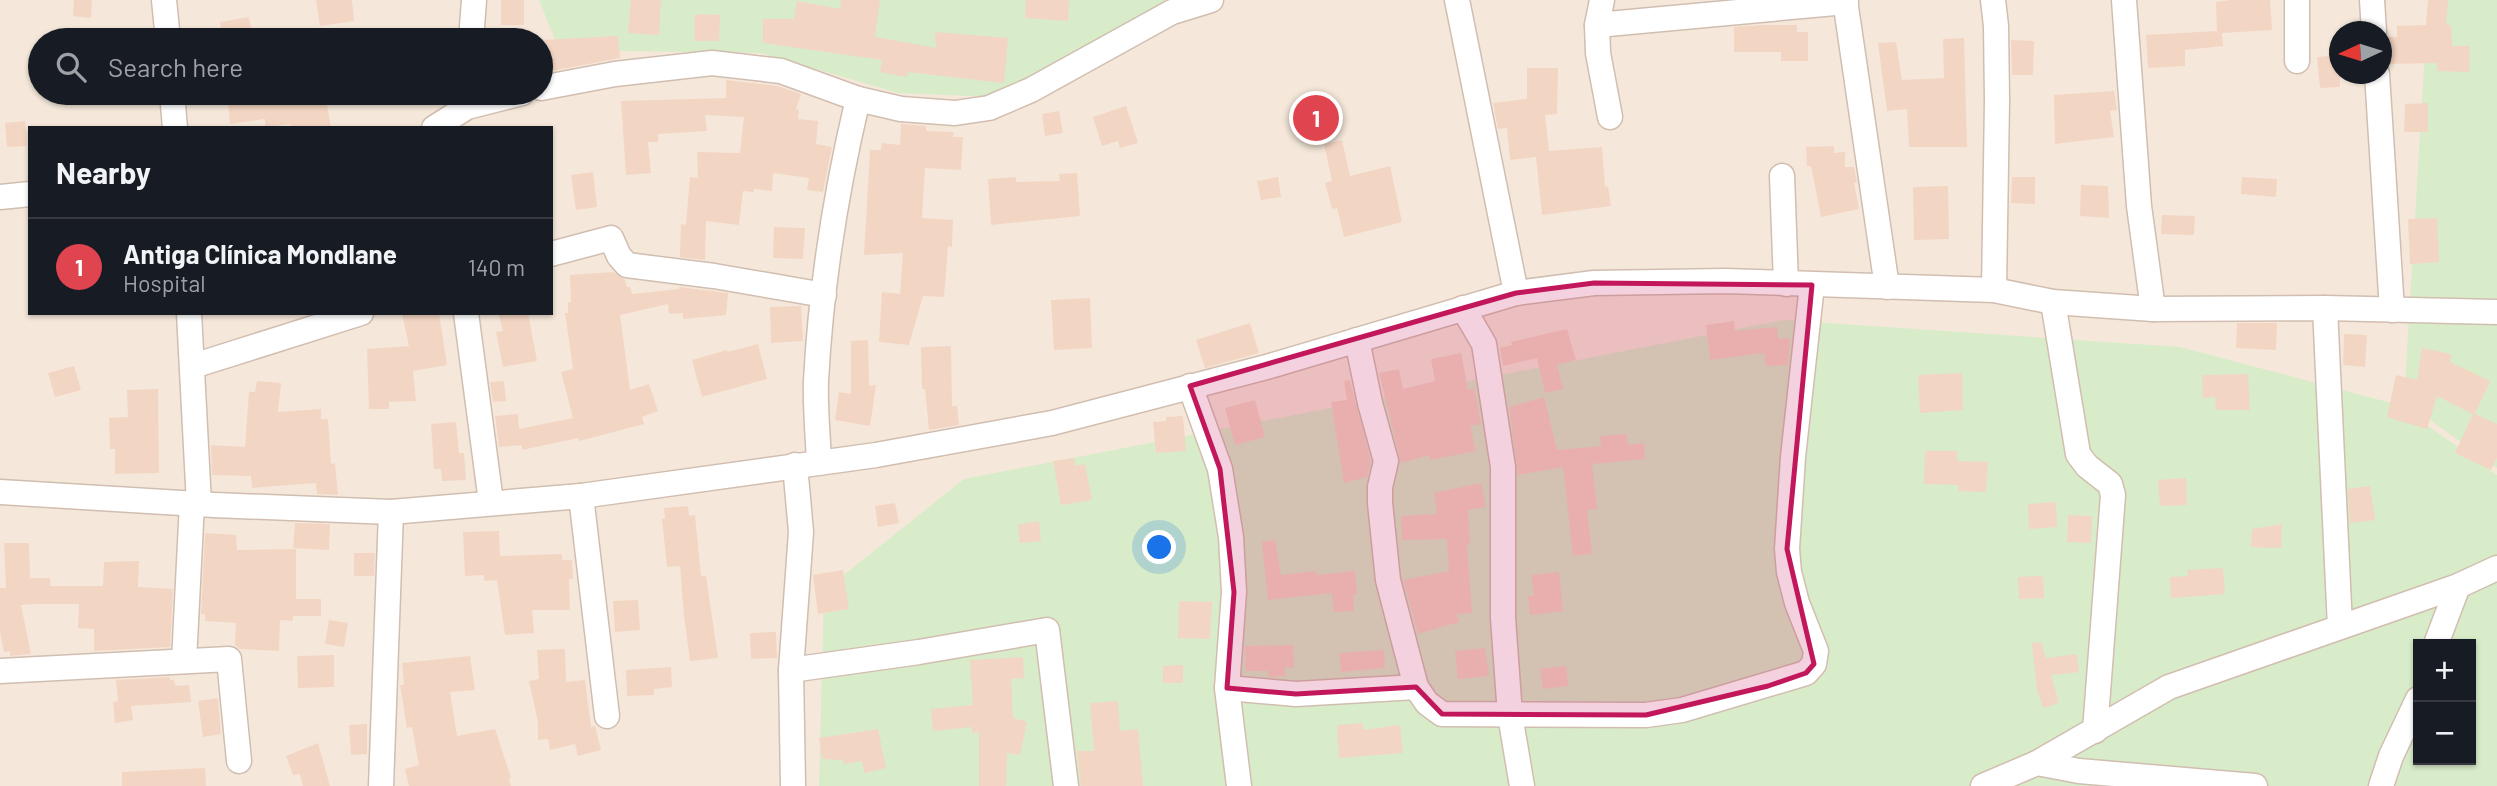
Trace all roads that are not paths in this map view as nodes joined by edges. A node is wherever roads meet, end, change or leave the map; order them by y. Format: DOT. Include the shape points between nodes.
graph roads {
  1 [pos="164,0"];
  2 [pos="474,0"];
  3 [pos="1210,0"];
  4 [pos="1457,0"];
  5 [pos="1602,0"];
  6 [pos="1993,0"];
  7 [pos="2124,0"];
  8 [pos="2297,0"];
  9 [pos="2372,0"];
  10 [pos="1845,1"];
  11 [pos="2373,21"];
  12 [pos="1597,25"];
  13 [pos="166,28"];
  14 [pos="472,28"];
  15 [pos="2297,61"];
  16 [pos="2378,84"];
  17 [pos="553,86"];
  18 [pos="858,99"];
  19 [pos="173,105"];
  20 [pos="484,105"];
  21 [pos="453,115"];
  22 [pos="1610,117"];
  23 [pos="175,126"];
  24 [pos="1782,176"];
  25 [pos="28,194"];
  26 [pos="0,197"];
  27 [pos="553,253"];
  28 [pos="1786,284"];
  29 [pos="1812,285"];
  30 [pos="1887,287"];
  31 [pos="1994,290"];
  32 [pos="1516,293"];
  33 [pos="824,295"];
  34 [pos="2053,302"];
  35 [pos="1463,308"];
  36 [pos="2325,308"];
  37 [pos="2153,309"];
  38 [pos="2392,310"];
  39 [pos="2497,312"];
  40 [pos="189,315"];
  41 [pos="355,315"];
  42 [pos="466,315"];
  43 [pos="1357,340"];
  44 [pos="193,366"];
  45 [pos="1190,386"];
  46 [pos="807,464"];
  47 [pos="0,492"];
  48 [pos="582,496"];
  49 [pos="491,502"];
  50 [pos="195,504"];
  51 [pos="391,512"];
  52 [pos="2497,568"];
  53 [pos="2458,586"];
  54 [pos="2340,627"];
  55 [pos="2438,639"];
  56 [pos="184,661"];
  57 [pos="791,670"];
  58 [pos="0,671"];
  59 [pos="1416,687"];
  60 [pos="1227,688"];
  61 [pos="2417,702"];
  62 [pos="1510,715"];
  63 [pos="607,716"];
  64 [pos="2095,730"];
  65 [pos="239,761"];
  66 [pos="2037,763"];
  67 [pos="2107,780"];
  68 [pos="381,786"];
  69 [pos="793,786"];
  70 [pos="1066,786"];
  71 [pos="1239,786"];
  72 [pos="1522,786"];
  73 [pos="1983,786"];
  74 [pos="2255,786"];
  75 [pos="2381,786"];
  1 -- 13 [label="street"];
  2 -- 14 [label="street"];
  3 -- 18 [label="street" via="1172,12 1031,90 989,108 955,113"];
  4 -- 32 [label="street"];
  5 -- 12 [label="street"];
  6 -- 31 [label="street" via="1997,100"];
  7 -- 37 [label="street" via="2139,206"];
  8 -- 15 [label="street"];
  9 -- 11 [label="street"];
  10 -- 12 [label="street"];
  10 -- 30 [label="street"];
  12 -- 22 [label="street"];
  16 -- 38 [label="street"];
  17 -- 18 [label="street" via="712,63 781,71"];
  18 -- 33 [label="street" via="840,174"];
  19 -- 23 [label="street"];
  20 -- 21 [label="street"];
  24 -- 28 [label="street"];
  25 -- 26 [label="street"];
  27 -- 33 [label="street" via="611,238 627,265"];
  28 -- 29 [label="street"];
  28 -- 32 [label="street" via="1594,283"];
  29 -- 30 [label="street"];
  29 -- 62 [label="street" via="1787,549 1794,593 1816,651 1814,664 1806,673 1682,710 1646,715"];
  30 -- 31 [label="street"];
  31 -- 34 [label="street"];
  32 -- 35 [label="street"];
  33 -- 46 [label="street"];
  34 -- 37 [label="street"];
  34 -- 64 [label="street" via="2078,454 2110,484 2113,495"];
  35 -- 43 [label="street"];
  35 -- 62 [label="street" via="1483,344 1503,467 1503,618"];
  36 -- 37 [label="street"];
  36 -- 38 [label="street"];
  36 -- 54 [label="street"];
  38 -- 39 [label="street"];
  40 -- 44 [label="street"];
  41 -- 44 [label="street"];
  42 -- 49 [label="street"];
  43 -- 45 [label="street"];
  43 -- 59 [label="street" via="1386,461 1380,503 1388,580"];
  44 -- 50 [label="street"];
  45 -- 46 [label="street" via="1052,423"];
  45 -- 60 [label="street" via="1220,469 1231,537 1234,592"];
  46 -- 48 [label="street"];
  46 -- 57 [label="street"];
  47 -- 50 [label="street"];
  48 -- 49 [label="street"];
  48 -- 63 [label="street"];
  49 -- 51 [label="street"];
  50 -- 51 [label="street"];
  50 -- 56 [label="street"];
  51 -- 68 [label="street"];
  52 -- 53 [label="street"];
  53 -- 54 [label="street"];
  53 -- 55 [label="street"];
  54 -- 64 [label="street" via="2169,687"];
  56 -- 58 [label="street"];
  56 -- 65 [label="street" via="229,659"];
  57 -- 69 [label="street"];
  57 -- 70 [label="street" via="1047,630"];
  59 -- 60 [label="street" via="1296,694"];
  59 -- 62 [label="street" via="1442,714"];
  60 -- 71 [label="street"];
  61 -- 75 [label="street"];
  62 -- 72 [label="street"];
  64 -- 66 [label="street"];
  66 -- 67 [label="street"];
  66 -- 73 [label="street"];
  67 -- 74 [label="street"];
}
